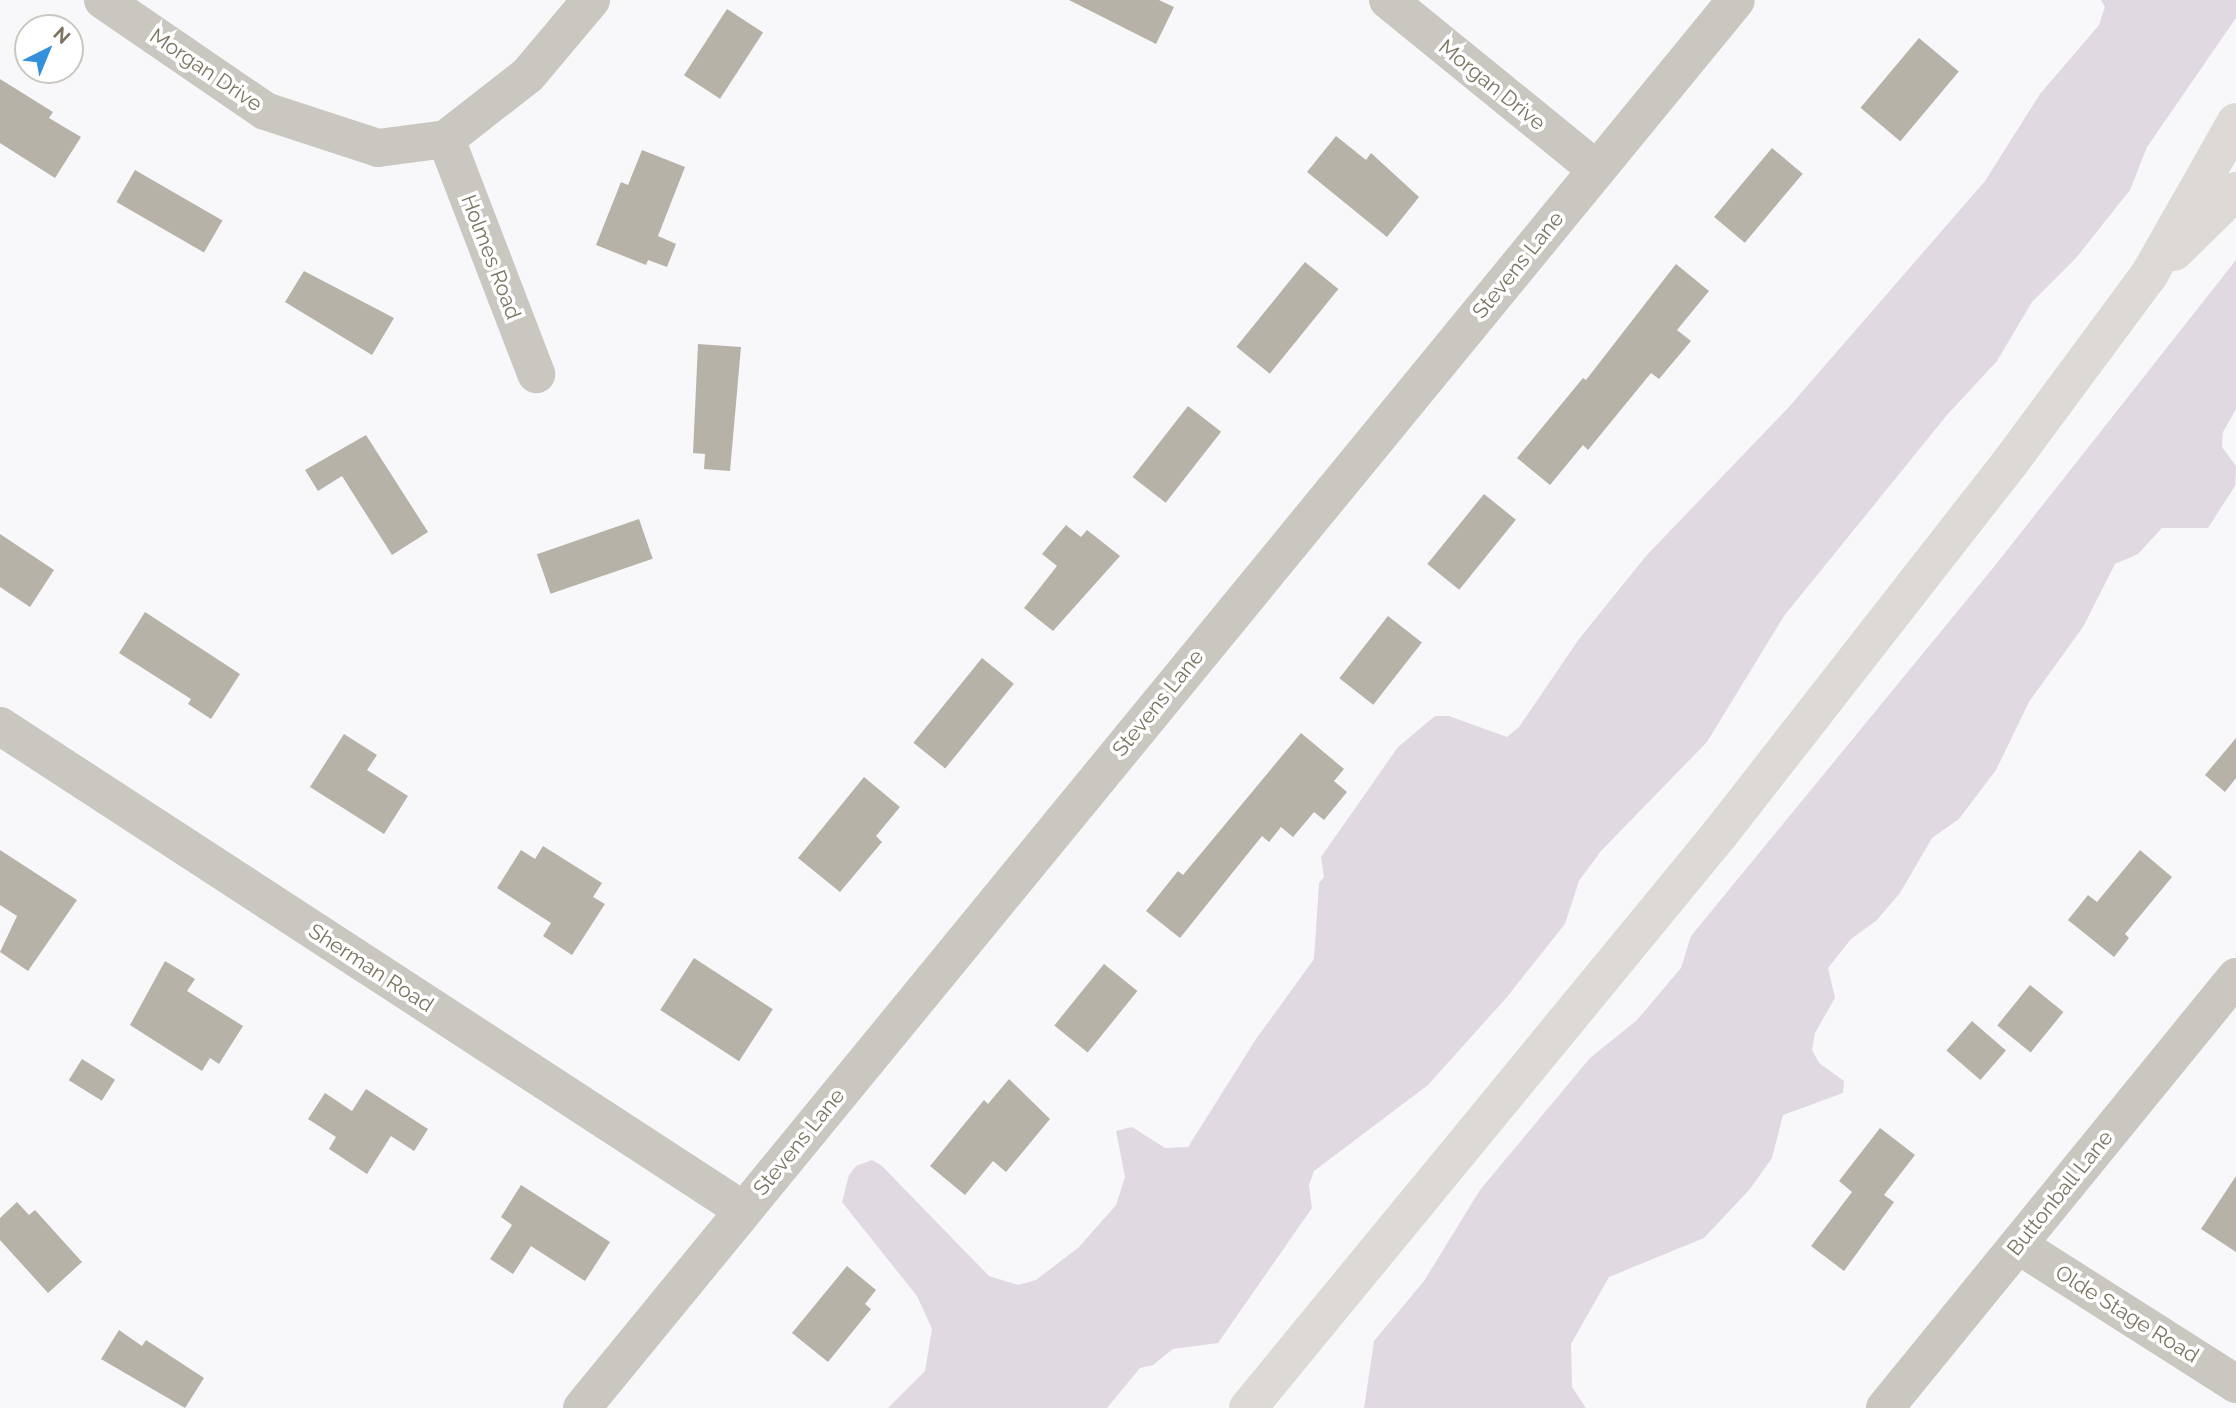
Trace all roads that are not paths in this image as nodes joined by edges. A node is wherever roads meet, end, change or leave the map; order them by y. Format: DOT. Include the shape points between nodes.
graph roads {
  1 [pos="103,0"];
  2 [pos="591,0"];
  3 [pos="1388,0"];
  4 [pos="1736,0"];
  5 [pos="2236,122"];
  6 [pos="446,139"];
  7 [pos="1597,170"];
  8 [pos="2236,191"];
  9 [pos="2149,275"];
  10 [pos="536,374"];
  11 [pos="0,726"];
  12 [pos="2236,977"];
  13 [pos="743,1210"];
  14 [pos="2018,1245"];
  15 [pos="2236,1384"];
  16 [pos="582,1408"];
  17 [pos="1248,1408"];
  18 [pos="1885,1408"];
  1 -- 6 [label="street, Morgan Drive" via="265,111 378,148"];
  2 -- 6 [label="street" via="528,75"];
  3 -- 7 [label="street, Morgan Drive"];
  4 -- 7 [label="street, Stevens Lane"];
  5 -- 9 [label="main road"];
  6 -- 10 [label="street, Holmes Road"];
  7 -- 13 [label="street, Stevens Lane"];
  8 -- 9 [label="main road"];
  9 -- 17 [label="main road" via="2009,464 1728,824"];
  11 -- 13 [label="street, Sherman Road"];
  12 -- 14 [label="street, Buttonball Lane"];
  13 -- 16 [label="street, Stevens Lane"];
  14 -- 15 [label="street, Olde Stage Road"];
  14 -- 18 [label="street, Buttonball Lane"];
}
